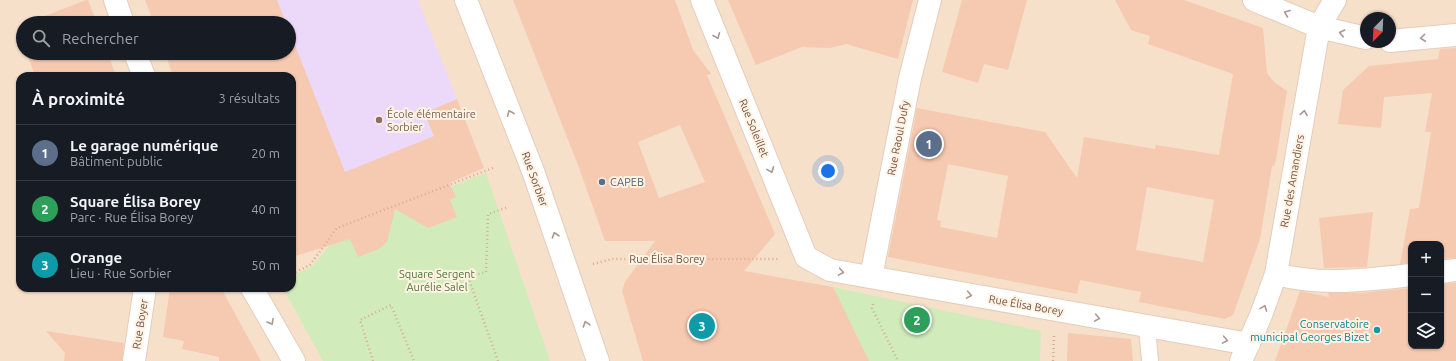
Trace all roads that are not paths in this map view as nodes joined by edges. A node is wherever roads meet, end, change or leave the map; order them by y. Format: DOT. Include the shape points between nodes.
graph roads {
  1 [pos="115,0"];
  2 [pos="466,0"];
  3 [pos="702,0"];
  4 [pos="930,0"];
  5 [pos="1254,0"];
  6 [pos="1335,0"];
  7 [pos="121,16"];
  8 [pos="1319,27"];
  9 [pos="1456,35"];
  10 [pos="1360,37"];
  11 [pos="1396,40"];
  12 [pos="138,60"];
  13 [pos="142,72"];
  14 [pos="806,257"];
  15 [pos="1456,270"];
  16 [pos="1444,272"];
  17 [pos="1276,274"];
  18 [pos="1408,275"];
  19 [pos="870,277"];
  20 [pos="144,292"];
  21 [pos="254,292"];
  22 [pos="1147,327"];
  23 [pos="1245,353"];
  24 [pos="289,357"];
  25 [pos="134,361"];
  26 [pos="598,361"];
  27 [pos="1150,361"];
  1 -- 7 [label="street"];
  26 -- 2 [label="street, Rue Sorbier, one-way" via="533,171"];
  3 -- 14 [label="street, Rue Soleillet, one-way"];
  4 -- 19 [label="street, Rue Raoul Dufy" via="910,78"];
  8 -- 5 [label="street, one-way"];
  6 -- 8 [label="street, Rue des Amandiers"];
  10 -- 8 [label="street, one-way"];
  17 -- 8 [label="street, Rue des Amandiers, one-way"];
  9 -- 11 [label="street, one-way"];
  12 -- 13 [label="street"];
  14 -- 19 [label="street, Rue Élisa Borey, one-way" via="830,270"];
  15 -- 16 [label="street"];
  17 -- 18 [label="street" via="1296,279 1351,281"];
  23 -- 17 [label="street, Rue des Amandiers, one-way"];
  19 -- 22 [label="street, Rue Élisa Borey, one-way"];
  20 -- 25 [label="street, Rue Boyer"];
  21 -- 24 [label="street, one-way"];
  22 -- 23 [label="street, Rue Élisa Borey, one-way"];
  22 -- 27 [label="lane"];
}
